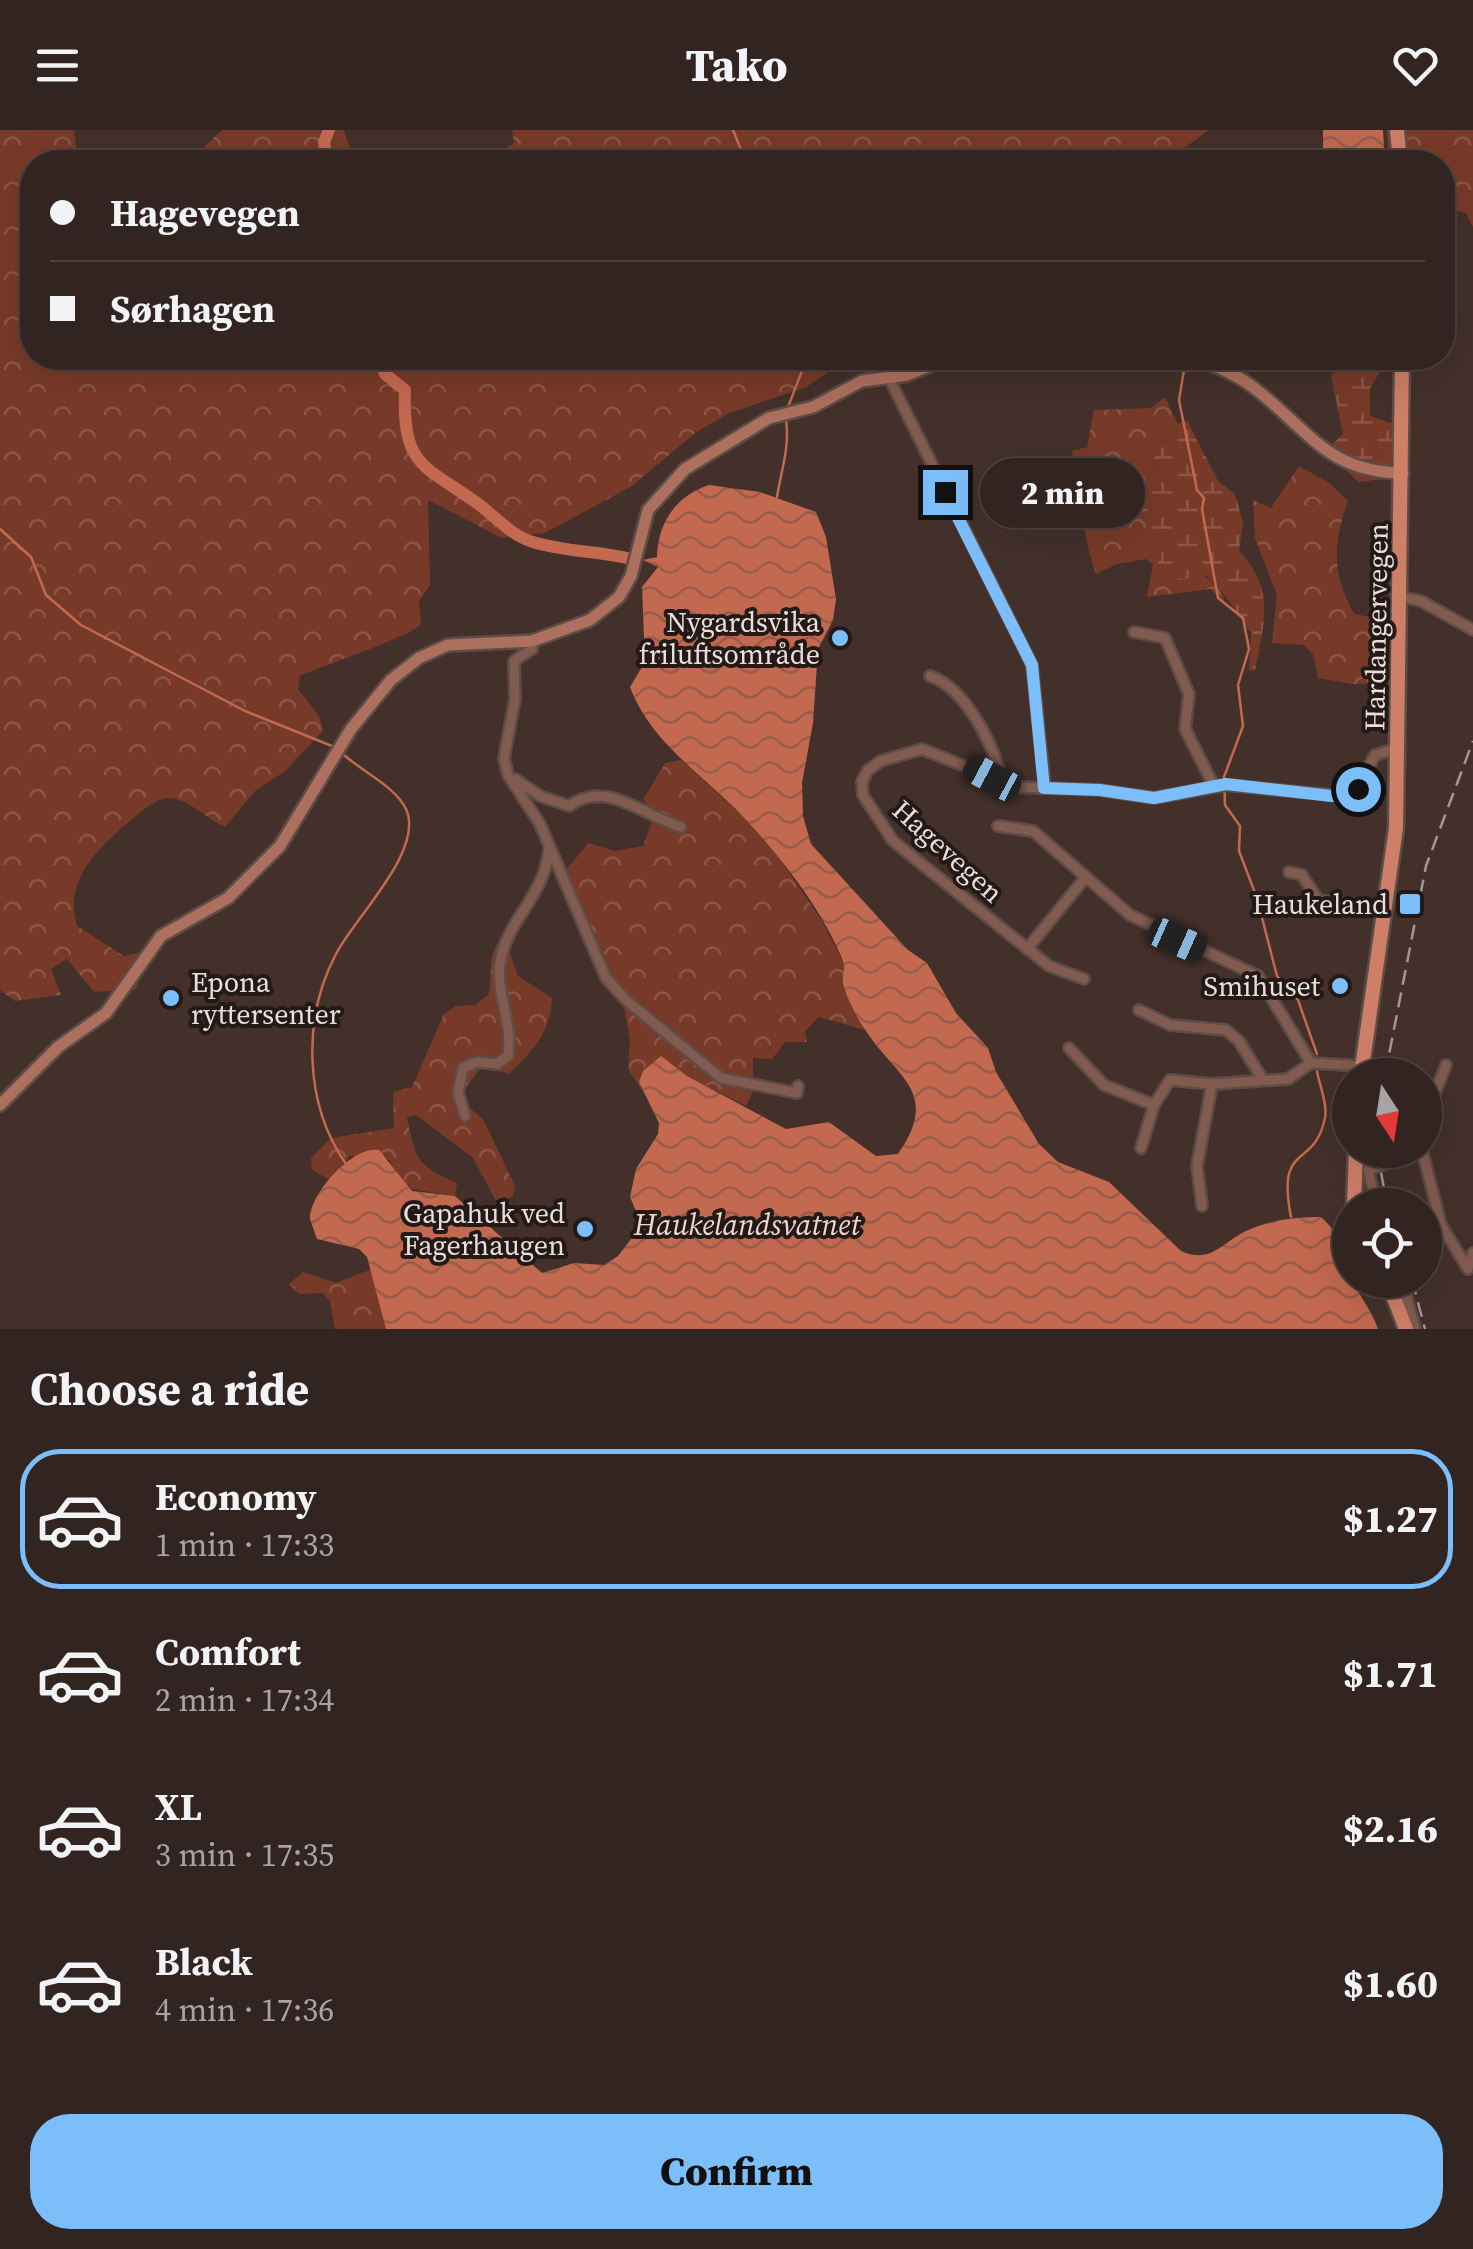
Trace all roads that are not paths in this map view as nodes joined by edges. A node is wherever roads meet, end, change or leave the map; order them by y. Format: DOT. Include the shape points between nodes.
graph roads {
  1 [pos="913,370"];
  2 [pos="1220,370"];
  3 [pos="1402,370"];
  4 [pos="889,378"];
  5 [pos="1403,472"];
  6 [pos="1402,597"];
  7 [pos="1473,630"];
  8 [pos="1134,632"];
  9 [pos="532,642"];
  10 [pos="930,676"];
  11 [pos="1398,748"];
  12 [pos="508,775"];
  13 [pos="1002,784"];
  14 [pos="1220,785"];
  15 [pos="1044,788"];
  16 [pos="998,826"];
  17 [pos="681,827"];
  18 [pos="549,846"];
  19 [pos="1289,872"];
  20 [pos="1085,878"];
  21 [pos="1386,908"];
  22 [pos="1027,950"];
  23 [pos="1084,979"];
  24 [pos="1138,1010"];
  25 [pos="1069,1048"];
  26 [pos="1364,1058"];
  27 [pos="1311,1063"];
  28 [pos="1332,1066"];
  29 [pos="1446,1066"];
  30 [pos="1442,1076"];
  31 [pos="1264,1080"];
  32 [pos="1212,1084"];
  33 [pos="798,1086"];
  34 [pos="0,1105"];
  35 [pos="1154,1105"];
  36 [pos="464,1116"];
  37 [pos="1141,1148"];
  38 [pos="1374,1168"];
  39 [pos="1427,1168"];
  40 [pos="1373,1188"];
  41 [pos="1202,1206"];
  42 [pos="1473,1253"];
  43 [pos="1394,1298"];
  44 [pos="1407,1298"];
  45 [pos="1406,1329"];
  46 [pos="1415,1329"];
  1 -- 4 [label="main road"];
  2 -- 5 [label="main road" via="1249,384 1340,460 1372,472"];
  3 -- 5 [label="main road, Hardangervegen"];
  4 -- 9 [label="main road" via="862,381 813,406 769,418 685,468 648,510 620,597 590,620"];
  4 -- 15 [label="street" via="1032,665"];
  5 -- 6 [label="main road, Hardangervegen"];
  6 -- 7 [label="street"];
  6 -- 11 [label="main road, Hardangervegen"];
  8 -- 14 [label="street" via="1161,636 1169,647 1188,694 1185,729"];
  9 -- 12 [label="street" via="512,669"];
  9 -- 34 [label="main road" via="448,645 391,680 330,760 280,846 228,898 161,936 106,1014 58,1048"];
  10 -- 13 [label="street" via="952,689 977,724"];
  11 -- 14 [label="street, Hagevegen" via="1375,754 1358,789 1342,796"];
  11 -- 21 [label="main road, Hardangervegen"];
  12 -- 17 [label="street" via="568,806 586,793 600,793"];
  12 -- 18 [label="street"];
  13 -- 15 [label="street, Hagevegen"];
  13 -- 22 [label="street, Hagevegen" via="922,749 874,764 862,788 893,841"];
  14 -- 15 [label="street, Hagevegen" via="1154,798"];
  16 -- 20 [label="street" via="1033,831"];
  18 -- 33 [label="street" via="616,991 722,1078 780,1093 797,1093"];
  18 -- 36 [label="street" via="541,888 500,963 508,1056 463,1068 458,1092"];
  19 -- 21 [label="street" via="1302,874 1318,900"];
  20 -- 22 [label="street"];
  20 -- 27 [label="street" via="1145,924 1258,976"];
  21 -- 26 [label="main road, Hardangervegen"];
  22 -- 23 [label="street, Hagevegen" via="1062,974"];
  24 -- 31 [label="street" via="1170,1025 1226,1030"];
  25 -- 35 [label="street" via="1104,1085"];
  27 -- 28 [label="street"];
  27 -- 31 [label="street" via="1294,1078"];
  29 -- 30 [label="street"];
  31 -- 32 [label="street"];
  32 -- 35 [label="street" via="1170,1080"];
  32 -- 41 [label="street" via="1197,1166"];
  35 -- 37 [label="street"];
  38 -- 40 [label="street" via="1368,1170"];
  39 -- 42 [label="street" via="1441,1225 1468,1269"];
  43 -- 45 [label="main road"];
  44 -- 46 [label="street"];
}
